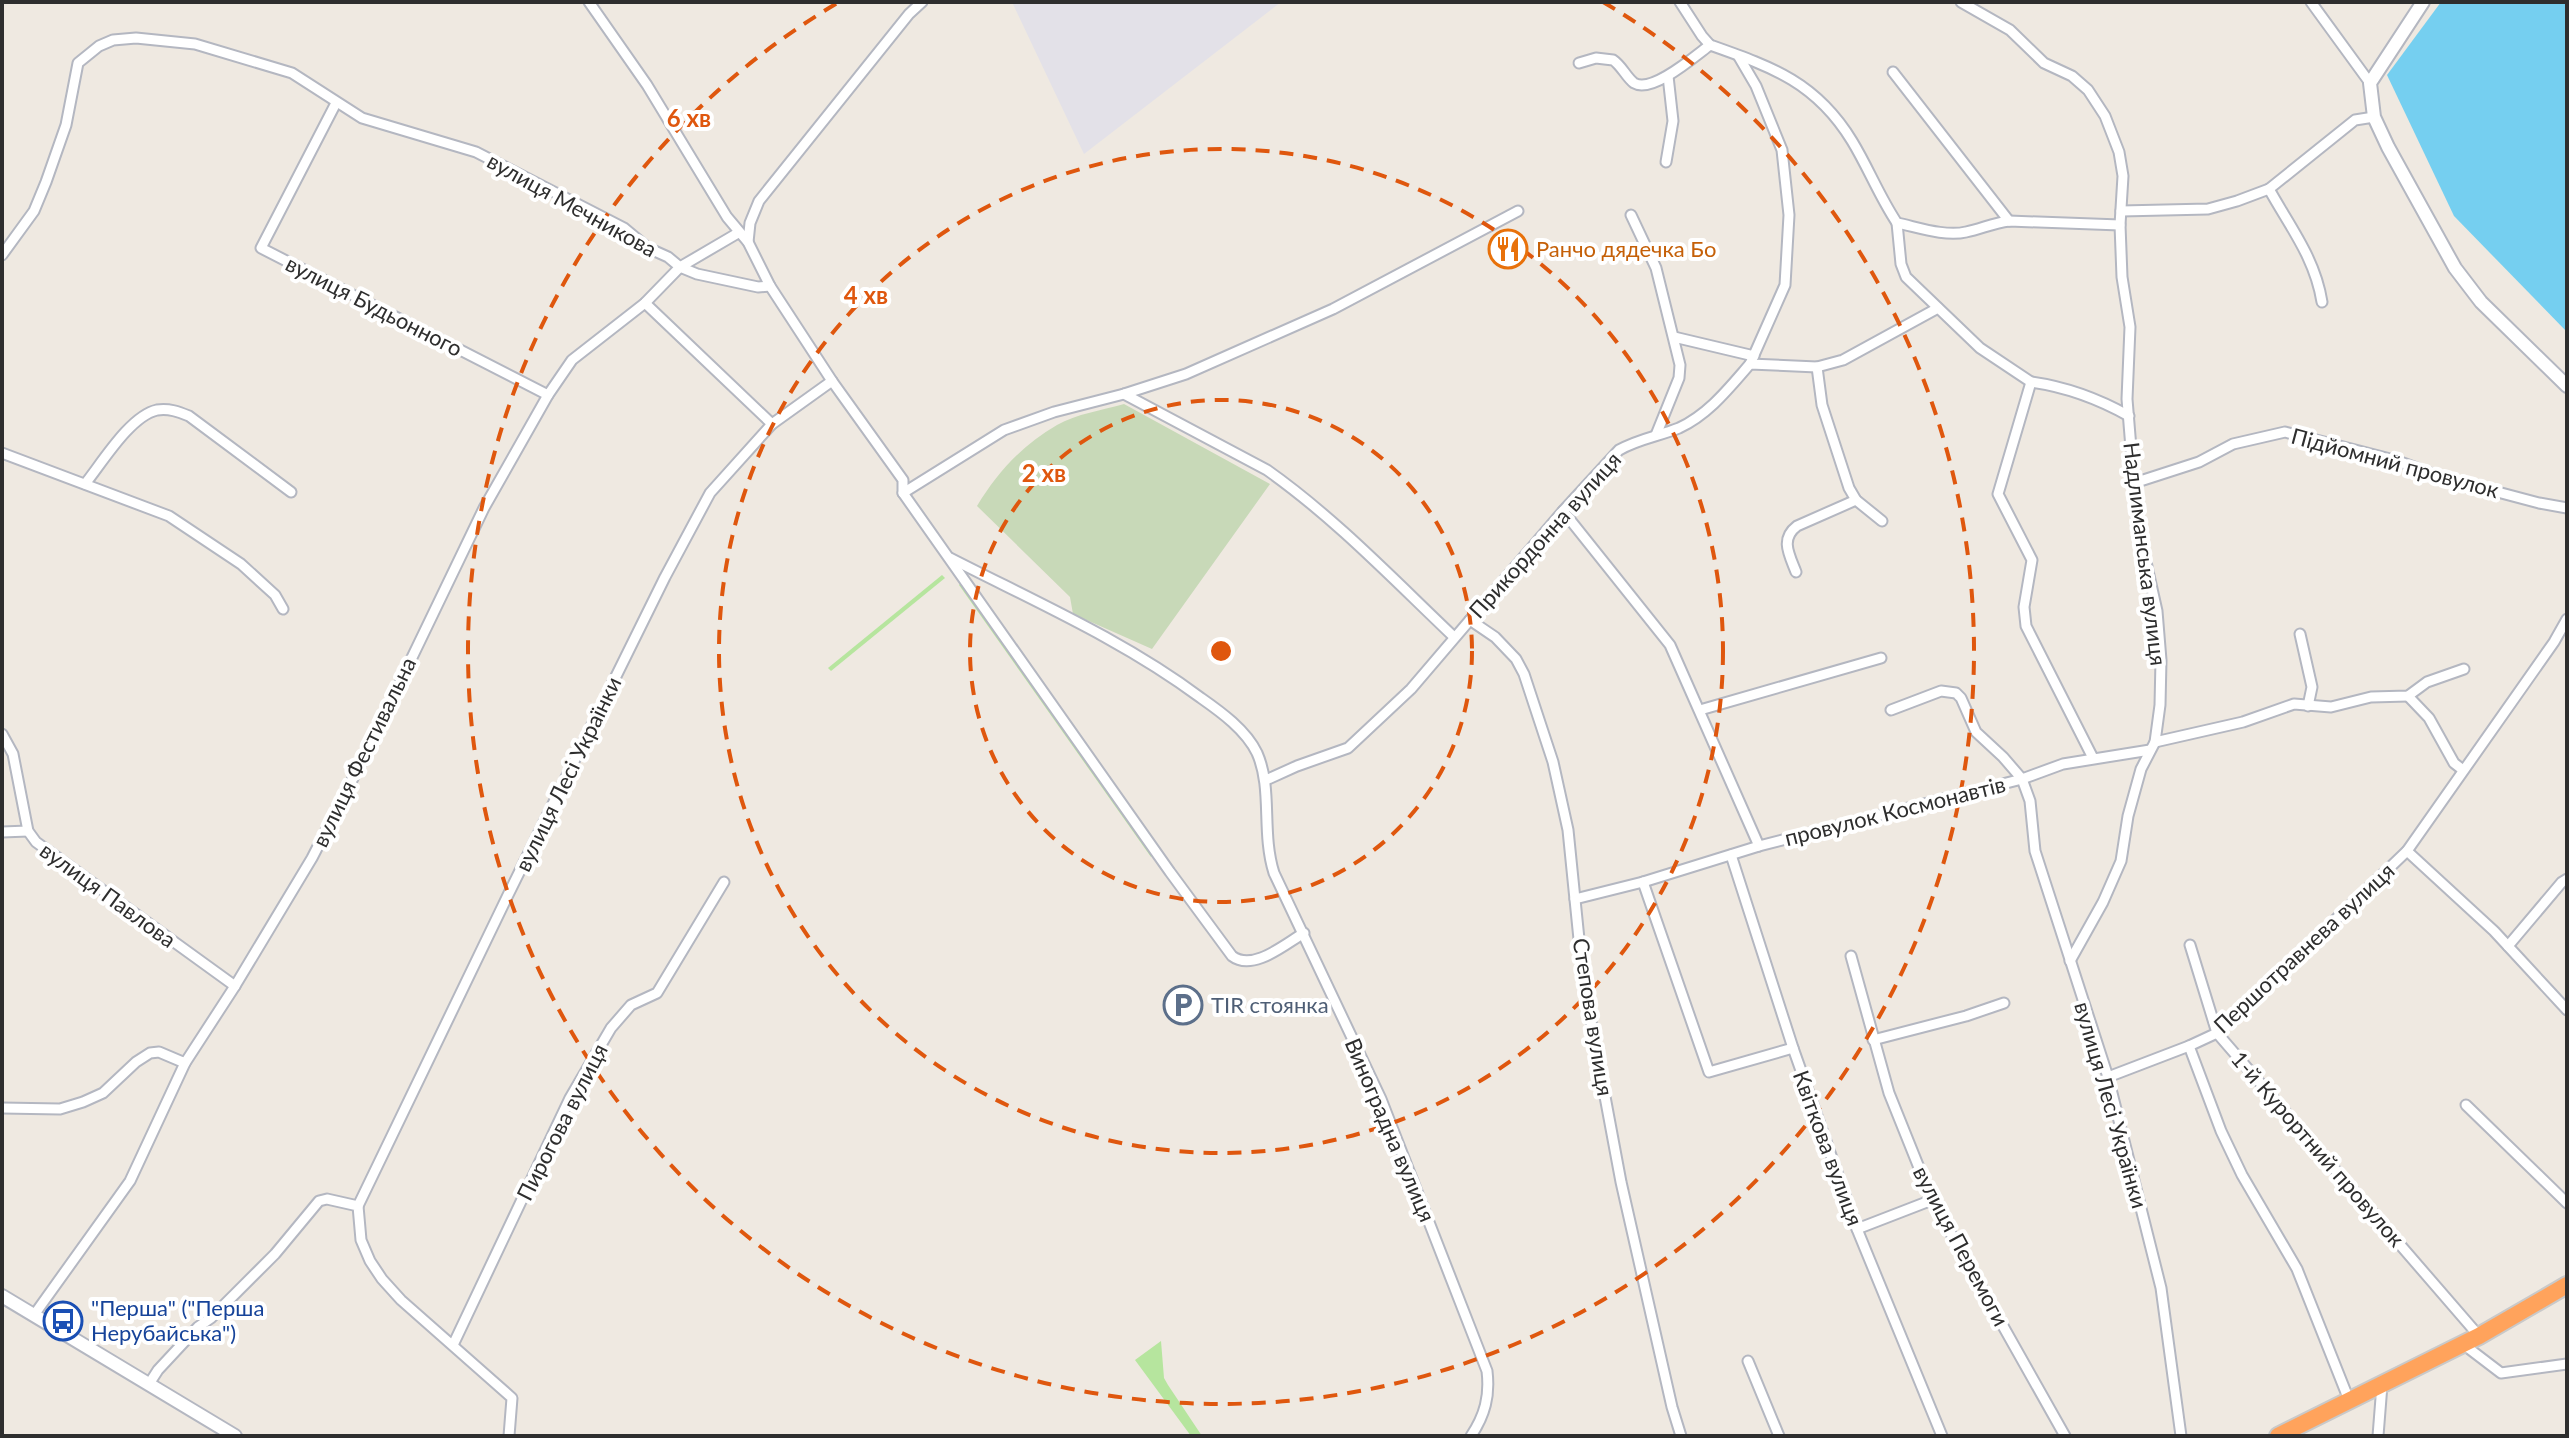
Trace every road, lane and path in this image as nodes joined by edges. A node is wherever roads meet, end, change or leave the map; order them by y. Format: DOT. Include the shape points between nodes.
graph roads {
  1 [pos="589,2"];
  2 [pos="922,2"];
  3 [pos="1680,2"];
  4 [pos="1961,2"];
  5 [pos="2311,2"];
  6 [pos="2423,2"];
  7 [pos="1710,45"];
  8 [pos="1738,55"];
  9 [pos="1579,63"];
  10 [pos="1893,72"];
  11 [pos="1668,76"];
  12 [pos="2370,83"];
  13 [pos="336,103"];
  14 [pos="2374,117"];
  15 [pos="1666,162"];
  16 [pos="2269,189"];
  17 [pos="1518,211"];
  18 [pos="2121,211"];
  19 [pos="1631,215"];
  20 [pos="2009,221"];
  21 [pos="1897,223"];
  22 [pos="2120,225"];
  23 [pos="738,233"];
  24 [pos="748,242"];
  25 [pos="2,255"];
  26 [pos="680,267"];
  27 [pos="770,286"];
  28 [pos="2322,302"];
  29 [pos="645,303"];
  30 [pos="1938,308"];
  31 [pos="1674,337"];
  32 [pos="1752,360"];
  33 [pos="1817,367"];
  34 [pos="832,381"];
  35 [pos="2031,382"];
  36 [pos="2567,386"];
  37 [pos="1124,394"];
  38 [pos="548,395"];
  39 [pos="2129,416"];
  40 [pos="772,424"];
  41 [pos="1656,435"];
  42 [pos="2,453"];
  43 [pos="2134,483"];
  44 [pos="85,484"];
  45 [pos="291,492"];
  46 [pos="903,493"];
  47 [pos="1856,500"];
  48 [pos="2567,508"];
  49 [pos="1563,511"];
  50 [pos="1882,521"];
  51 [pos="949,557"];
  52 [pos="1796,572"];
  53 [pos="283,609"];
  54 [pos="2567,619"];
  55 [pos="1470,620"];
  56 [pos="2300,634"];
  57 [pos="1454,637"];
  58 [pos="1881,658"];
  59 [pos="2464,669"];
  60 [pos="2408,696"];
  61 [pos="2308,706"];
  62 [pos="1700,710"];
  63 [pos="1891,710"];
  64 [pos="2,734"];
  65 [pos="2152,746"];
  66 [pos="2093,758"];
  67 [pos="2463,770"];
  68 [pos="2022,779"];
  69 [pos="1266,780"];
  70 [pos="28,831"];
  71 [pos="2,832"];
  72 [pos="1759,846"];
  73 [pos="2407,851"];
  74 [pos="1731,855"];
  75 [pos="2567,879"];
  76 [pos="724,882"];
  77 [pos="1643,882"];
  78 [pos="1575,899"];
  79 [pos="1304,933"];
  80 [pos="2190,945"];
  81 [pos="2508,946"];
  82 [pos="1851,956"];
  83 [pos="2070,961"];
  84 [pos="235,986"];
  85 [pos="2004,1003"];
  86 [pos="2567,1010"];
  87 [pos="2217,1033"];
  88 [pos="1873,1040"];
  89 [pos="2189,1046"];
  90 [pos="1793,1048"];
  91 [pos="185,1063"];
  92 [pos="2108,1077"];
  93 [pos="2466,1105"];
  94 [pos="2,1108"];
  95 [pos="1932,1200"];
  96 [pos="2567,1203"];
  97 [pos="358,1206"];
  98 [pos="1857,1229"];
  99 [pos="2567,1285"];
  100 [pos="2,1296"];
  101 [pos="34,1315"];
  102 [pos="2479,1336"];
  103 [pos="2463,1344"];
  104 [pos="453,1345"];
  105 [pos="1748,1361"];
  106 [pos="2567,1364"];
  107 [pos="149,1384"];
  108 [pos="2382,1385"];
  109 [pos="2349,1400"];
  110 [pos="235,1436"];
  111 [pos="509,1436"];
  112 [pos="1471,1436"];
  113 [pos="1681,1436"];
  114 [pos="1779,1436"];
  115 [pos="1942,1436"];
  116 [pos="2065,1436"];
  117 [pos="2181,1436"];
  118 [pos="2278,1436"];
  119 [pos="2378,1436"];
  1 -- 23 [label="street"];
  2 -- 24 [label="street" via="759,201"];
  3 -- 7 [label="street"];
  4 -- 18 [label="street, Надлиманська вулиця" via="2010,30 2044,63 2088,90 2119,152"];
  5 -- 12 [label="street"];
  6 -- 12 [label="street"];
  7 -- 8 [label="street"];
  7 -- 11 [label="street"];
  8 -- 21 [label="street" via="1796,82 1827,106 1854,143"];
  8 -- 32 [label="street, Прикордонна вулиця" via="1782,150 1789,215 1785,285"];
  9 -- 11 [label="street" via="1613,60 1641,86"];
  10 -- 20 [label="street"];
  11 -- 15 [label="street" via="1673,121"];
  12 -- 14 [label="street"];
  13 -- 25 [label="street, вулиця Мечникова" via="292,73 195,44 136,38 99,46 78,63 66,125 46,182 34,211"];
  13 -- 26 [label="street, вулиця Мечникова" via="362,118 476,152 624,228"];
  13 -- 38 [label="street, вулиця Будьонного" via="261,248"];
  14 -- 16 [label="street" via="2355,120"];
  14 -- 36 [label="street" via="2455,268 2481,302"];
  16 -- 18 [label="street" via="2208,209"];
  16 -- 28 [label="street" via="2308,254"];
  17 -- 37 [label="street" via="1333,309 1186,374"];
  18 -- 22 [label="street, Надлиманська вулиця"];
  19 -- 31 [label="street" via="1656,268"];
  20 -- 21 [label="street" via="1965,233"];
  20 -- 22 [label="street"];
  21 -- 30 [label="street" via="1903,271"];
  22 -- 39 [label="street, Надлиманська вулиця" via="2130,327"];
  23 -- 24 [label="street"];
  23 -- 26 [label="street, вулиця Фестивальна"];
  24 -- 27 [label="street"];
  26 -- 27 [label="street, вулиця Мечникова"];
  26 -- 29 [label="street, вулиця Фестивальна"];
  27 -- 34 [label="street"];
  29 -- 38 [label="street, вулиця Фестивальна" via="572,360"];
  29 -- 40 [label="street"];
  30 -- 33 [label="street" via="1855,355"];
  30 -- 35 [label="street" via="1980,348"];
  31 -- 32 [label="street"];
  31 -- 41 [label="street" via="1679,378"];
  32 -- 33 [label="street"];
  32 -- 41 [label="street, Прикордонна вулиця" via="1701,415"];
  33 -- 47 [label="street" via="1822,405"];
  34 -- 40 [label="street, вулиця Лесі Українки"];
  34 -- 46 [label="street" via="903,480"];
  35 -- 39 [label="street" via="2098,398"];
  35 -- 66 [label="street" via="1998,494 2032,560 2026,626"];
  37 -- 46 [label="street" via="1004,430"];
  37 -- 57 [label="street" via="1288,484"];
  38 -- 84 [label="street, вулиця Фестивальна" via="484,508 312,858"];
  39 -- 43 [label="street, Надлиманська вулиця"];
  40 -- 97 [label="street, вулиця Лесі Українки" via="710,493 665,577"];
  41 -- 49 [label="street, Прикордонна вулиця" via="1619,450"];
  42 -- 44 [label="street"];
  43 -- 48 [label="street, Підйомний провулок" via="2199,462 2233,444 2285,432"];
  43 -- 65 [label="street, Надлиманська вулиця" via="2161,660"];
  44 -- 45 [label="street" via="125,433 160,409 189,416"];
  44 -- 53 [label="street" via="169,516 241,564"];
  46 -- 51 [label="street"];
  47 -- 50 [label="street"];
  47 -- 52 [label="street" via="1790,531 1787,549"];
  49 -- 55 [label="street, Прикордонна вулиця"];
  49 -- 62 [label="street" via="1664,633"];
  51 -- 69 [label="street" via="1158,666 1244,735"];
  51 -- 79 [label="street" via="1232,956 1254,961"];
  54 -- 67 [label="street, Першотравнева вулиця"];
  55 -- 57 [label="street, Прикордонна вулиця"];
  55 -- 78 [label="street, Степова вулиця" via="1495,637 1524,674 1553,762 1568,830"];
  56 -- 61 [label="street" via="2312,687"];
  57 -- 69 [label="street, Прикордонна вулиця" via="1411,689 1348,748"];
  58 -- 62 [label="street"];
  59 -- 60 [label="street" via="2427,682"];
  60 -- 61 [label="street"];
  60 -- 67 [label="street"];
  61 -- 65 [label="street" via="2294,704"];
  62 -- 72 [label="street"];
  63 -- 68 [label="street" via="1941,691 1956,693 1976,732"];
  64 -- 70 [label="street, вулиця Павлова" via="13,754"];
  65 -- 66 [label="street, провулок Космонавтів"];
  65 -- 83 [label="street, Надлиманська вулиця" via="2134,792 2118,870"];
  66 -- 68 [label="street, провулок Космонавтів"];
  67 -- 73 [label="street, Першотравнева вулиця"];
  68 -- 72 [label="street, провулок Космонавтів"];
  68 -- 83 [label="street, вулиця Лесі Українки" via="2035,851"];
  69 -- 79 [label="street, Виноградна вулиця" via="1269,857"];
  70 -- 71 [label="street"];
  70 -- 84 [label="street, вулиця Павлова" via="36,842"];
  72 -- 74 [label="street, провулок Космонавтів"];
  73 -- 81 [label="street"];
  73 -- 87 [label="street, Першотравнева вулиця"];
  74 -- 77 [label="street, провулок Космонавтів"];
  74 -- 90 [label="street, Квіткова вулиця"];
  75 -- 81 [label="street"];
  76 -- 104 [label="street, Пирогова вулиця" via="657,993 631,1005 611,1028 570,1098"];
  77 -- 78 [label="street, провулок Космонавтів"];
  77 -- 90 [label="street" via="1709,1072"];
  78 -- 113 [label="street, Степова вулиця" via="1583,979 1621,1182"];
  79 -- 112 [label="street, Виноградна вулиця" via="1381,1099 1487,1371 1486,1408"];
  80 -- 87 [label="street, 1-й Курортний провулок"];
  81 -- 86 [label="street"];
  82 -- 88 [label="street, вулиця Перемоги"];
  83 -- 92 [label="street, вулиця Лесі Українки"];
  84 -- 91 [label="street, вулиця Фестивальна"];
  85 -- 88 [label="street"];
  87 -- 89 [label="street, Першотравнева вулиця"];
  87 -- 102 [label="street, 1-й Курортний провулок"];
  88 -- 95 [label="street, вулиця Перемоги"];
  89 -- 92 [label="street, Першотравнева вулиця"];
  89 -- 109 [label="street, 1-й Курортний провулок" via="2242,1175 2297,1269"];
  90 -- 98 [label="street, Квіткова вулиця"];
  91 -- 94 [label="street" via="150,1053 103,1093 83,1102 60,1109"];
  91 -- 101 [label="street, вулиця Фестивальна" via="130,1181"];
  92 -- 117 [label="street, вулиця Лесі Українки" via="2161,1288"];
  93 -- 96 [label="street"];
  95 -- 98 [label="street"];
  95 -- 116 [label="street, вулиця Перемоги"];
  97 -- 104 [label="street" via="361,1240 370,1261 401,1300"];
  97 -- 107 [label="street" via="319,1201"];
  98 -- 115 [label="street, Квіткова вулиця"];
  99 -- 102 [label="highway"];
  100 -- 101 [label="street"];
  101 -- 107 [label="street"];
  102 -- 103 [label="highway"];
  103 -- 106 [label="street" via="2501,1373"];
  103 -- 108 [label="highway"];
  104 -- 111 [label="street" via="512,1398"];
  105 -- 114 [label="street"];
  107 -- 110 [label="street"];
  108 -- 109 [label="highway"];
  108 -- 119 [label="street"];
  109 -- 118 [label="highway"];
}
